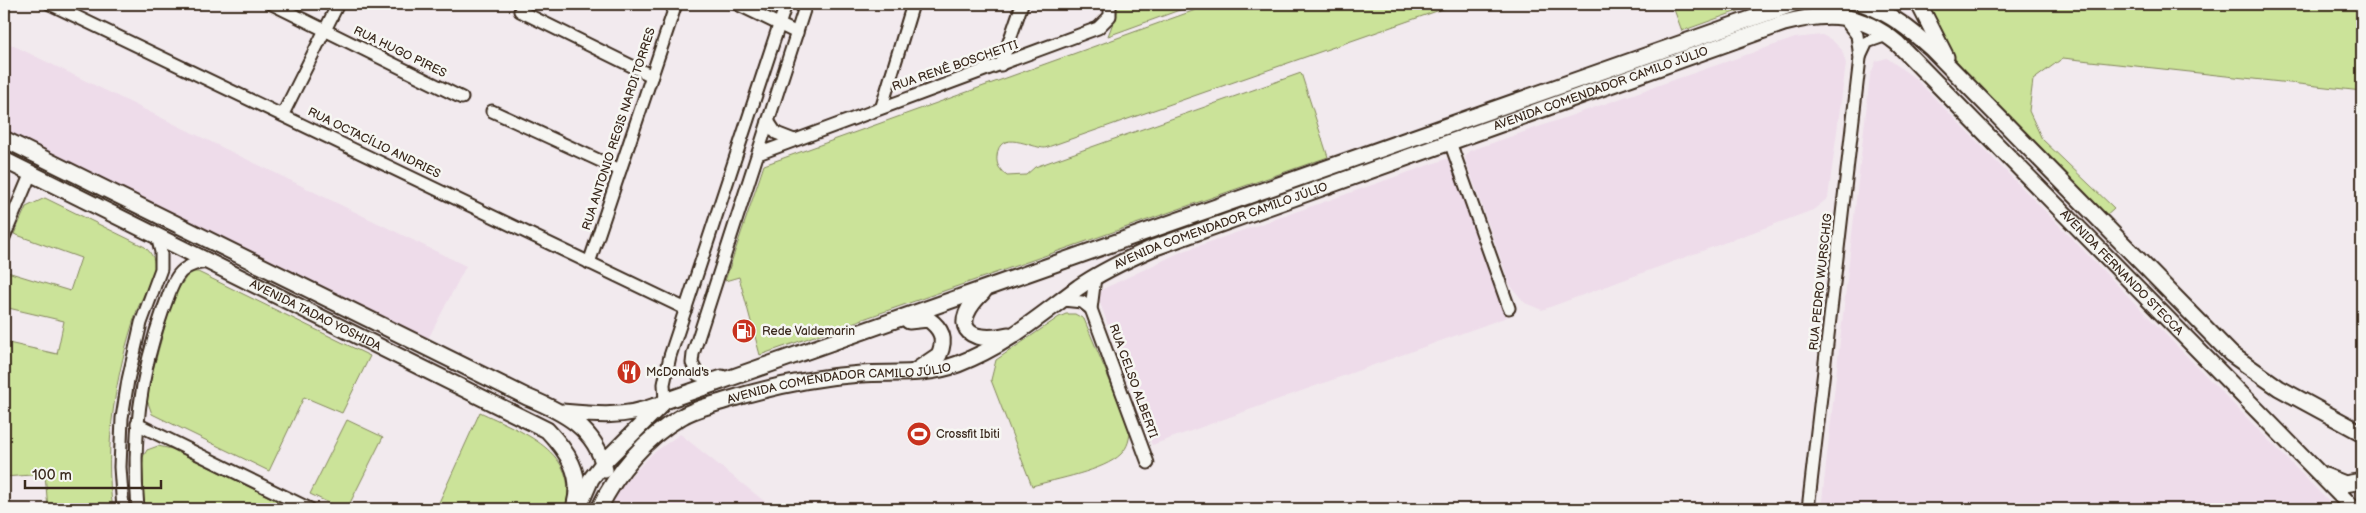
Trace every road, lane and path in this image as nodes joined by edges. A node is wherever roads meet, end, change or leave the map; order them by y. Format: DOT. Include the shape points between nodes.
graph roads {
  1 [pos="50,4"];
  2 [pos="272,4"];
  3 [pos="338,4"];
  4 [pos="676,4"];
  5 [pos="737,4"];
  6 [pos="786,4"];
  7 [pos="806,4"];
  8 [pos="913,4"];
  9 [pos="1022,4"];
  10 [pos="1110,4"];
  11 [pos="1793,4"];
  12 [pos="1864,4"];
  13 [pos="1919,4"];
  14 [pos="1778,6"];
  15 [pos="520,10"];
  16 [pos="1842,16"];
  17 [pos="780,24"];
  18 [pos="325,30"];
  19 [pos="797,33"];
  20 [pos="1887,35"];
  21 [pos="1008,44"];
  22 [pos="1860,58"];
  23 [pos="1018,59"];
  24 [pos="1001,66"];
  25 [pos="1955,73"];
  26 [pos="652,76"];
  27 [pos="890,78"];
  28 [pos="462,98"];
  29 [pos="899,100"];
  30 [pos="882,106"];
  31 [pos="492,111"];
  32 [pos="283,114"];
  33 [pos="768,121"];
  34 [pos="4,139"];
  35 [pos="794,140"];
  36 [pos="1450,142"];
  37 [pos="758,154"];
  38 [pos="4,160"];
  39 [pos="620,170"];
  40 [pos="30,173"];
  41 [pos="728,182"];
  42 [pos="745,193"];
  43 [pos="723,197"];
  44 [pos="740,208"];
  45 [pos="157,236"];
  46 [pos="4,237"];
  47 [pos="209,262"];
  48 [pos="589,263"];
  49 [pos="1095,277"];
  50 [pos="987,287"];
  51 [pos="1063,300"];
  52 [pos="686,308"];
  53 [pos="1509,308"];
  54 [pos="1091,309"];
  55 [pos="865,332"];
  56 [pos="1020,332"];
  57 [pos="670,356"];
  58 [pos="692,363"];
  59 [pos="753,369"];
  60 [pos="911,374"];
  61 [pos="663,402"];
  62 [pos="562,412"];
  63 [pos="137,424"];
  64 [pos="2362,434"];
  65 [pos="604,462"];
  66 [pos="1148,463"];
  67 [pos="2317,472"];
  68 [pos="2362,481"];
  69 [pos="123,509"];
  70 [pos="138,509"];
  71 [pos="310,509"];
  72 [pos="574,509"];
  73 [pos="578,509"];
  74 [pos="591,509"];
  75 [pos="599,509"];
  76 [pos="1808,509"];
  77 [pos="2354,509"];
  1 -- 32 [label="street, RUA OCTACÍLIO ANDRIES"];
  2 -- 18 [label="street, RUA HUGO PIRES"];
  3 -- 18 [label="street"];
  4 -- 26 [label="street, RUA ANTONIO REGIS NARDI TORRES"];
  5 -- 17 [label="street"];
  6 -- 17 [label="street"];
  7 -- 19 [label="street"];
  8 -- 27 [label="street"];
  9 -- 21 [label="street"];
  10 -- 23 [label="street, RUA RENÊ BOSCHETTI" via="1110,16 1098,28"];
  11 -- 14 [label="main road, AVENIDA COMENDADOR CAMILO JÚLIO"];
  12 -- 25 [label="main road" via="1884,11 1909,28"];
  13 -- 25 [label="main road"];
  14 -- 50 [label="main road, AVENIDA COMENDADOR CAMILO JÚLIO"];
  15 -- 26 [label="street"];
  16 -- 20 [label="main road, AVENIDA COMENDADOR CAMILO JÚLIO" via="1863,21"];
  16 -- 22 [label="street, RUA PEDRO WURSCHIG" via="1857,35"];
  16 -- 36 [label="main road, AVENIDA COMENDADOR CAMILO JÚLIO" via="1806,17 1784,23"];
  17 -- 19 [label="street"];
  17 -- 41 [label="street"];
  18 -- 28 [label="street, RUA HUGO PIRES"];
  18 -- 32 [label="street"];
  19 -- 33 [label="street"];
  20 -- 22 [label="street" via="1868,42"];
  20 -- 67 [label="main road, AVENIDA FERNANDO STECCA"];
  21 -- 23 [label="street" via="1011,56"];
  21 -- 24 [label="street"];
  22 -- 76 [label="street, RUA PEDRO WURSCHIG"];
  23 -- 24 [label="street, RUA RENÊ BOSCHETTI"];
  24 -- 29 [label="street, RUA RENÊ BOSCHETTI"];
  25 -- 64 [label="main road, AVENIDA FERNANDO STECCA" via="2231,354 2279,388"];
  26 -- 39 [label="street, RUA ANTONIO REGIS NARDI TORRES"];
  27 -- 29 [label="street" via="892,90"];
  27 -- 30 [label="street"];
  29 -- 30 [label="street, RUA RENÊ BOSCHETTI"];
  30 -- 35 [label="street, RUA RENÊ BOSCHETTI"];
  31 -- 39 [label="street"];
  32 -- 48 [label="street, RUA OCTACÍLIO ANDRIES"];
  33 -- 35 [label="street" via="776,133"];
  33 -- 37 [label="street"];
  34 -- 62 [label="main road, AVENIDA TADAO YOSHIDA"];
  35 -- 37 [label="street, RUA RENÊ BOSCHETTI"];
  36 -- 49 [label="main road, AVENIDA COMENDADOR CAMILO JÚLIO" via="1153,248"];
  36 -- 53 [label="street"];
  37 -- 42 [label="street"];
  38 -- 40 [label="main road, AVENIDA TADAO YOSHIDA"];
  39 -- 48 [label="street, RUA ANTONIO REGIS NARDI TORRES"];
  40 -- 45 [label="main road, AVENIDA TADAO YOSHIDA"];
  40 -- 46 [label="street"];
  41 -- 42 [label="street" via="734,191"];
  41 -- 43 [label="street"];
  42 -- 44 [label="street"];
  43 -- 44 [label="street" via="736,198"];
  43 -- 52 [label="street"];
  44 -- 58 [label="street"];
  45 -- 47 [label="main road, AVENIDA TADAO YOSHIDA"];
  45 -- 69 [label="street" via="162,252 161,269 142,323 122,418 120,467"];
  47 -- 63 [label="street" via="195,264 181,272 170,292 151,350"];
  47 -- 72 [label="main road, AVENIDA TADAO YOSHIDA" via="548,430 572,461 578,489"];
  48 -- 52 [label="street, RUA OCTACÍLIO ANDRIES"];
  49 -- 51 [label="main road, AVENIDA COMENDADOR CAMILO JÚLIO"];
  49 -- 54 [label="street, RUA CELSO ALBERTI"];
  50 -- 55 [label="main road, AVENIDA COMENDADOR CAMILO JÚLIO"];
  50 -- 56 [label="main road" via="967,309 964,319 967,329 983,339"];
  51 -- 54 [label="street" via="1082,302"];
  51 -- 56 [label="main road, AVENIDA COMENDADOR CAMILO JÚLIO"];
  52 -- 57 [label="street"];
  54 -- 66 [label="street, RUA CELSO ALBERTI"];
  55 -- 59 [label="main road, AVENIDA COMENDADOR CAMILO JÚLIO"];
  55 -- 60 [label="main road" via="918,318 936,324 943,336 939,355"];
  56 -- 60 [label="main road, AVENIDA COMENDADOR CAMILO JÚLIO" via="987,352 956,364"];
  57 -- 58 [label="street"];
  57 -- 61 [label="street"];
  58 -- 59 [label="street, AVENIDA COMENDADOR CAMILO JÚLIO" via="698,375 713,379"];
  59 -- 61 [label="main road, AVENIDA COMENDADOR CAMILO JÚLIO"];
  60 -- 75 [label="main road, AVENIDA COMENDADOR CAMILO JÚLIO" via="861,374 798,381 698,409 681,417 640,450 616,479"];
  61 -- 62 [label="main road, AVENIDA TADAO YOSHIDA" via="624,415"];
  61 -- 65 [label="main road, AVENIDA COMENDADOR CAMILO JÚLIO"];
  62 -- 65 [label="main road, AVENIDA TADAO YOSHIDA" via="585,430"];
  63 -- 70 [label="street" via="135,474"];
  63 -- 71 [label="street"];
  65 -- 73 [label="main road, AVENIDA COMENDADOR CAMILO JÚLIO" via="591,479"];
  65 -- 74 [label="main road" via="604,478"];
  67 -- 68 [label="main road" via="2342,483"];
  67 -- 77 [label="main road, AVENIDA FERNANDO STECCA"];
}
